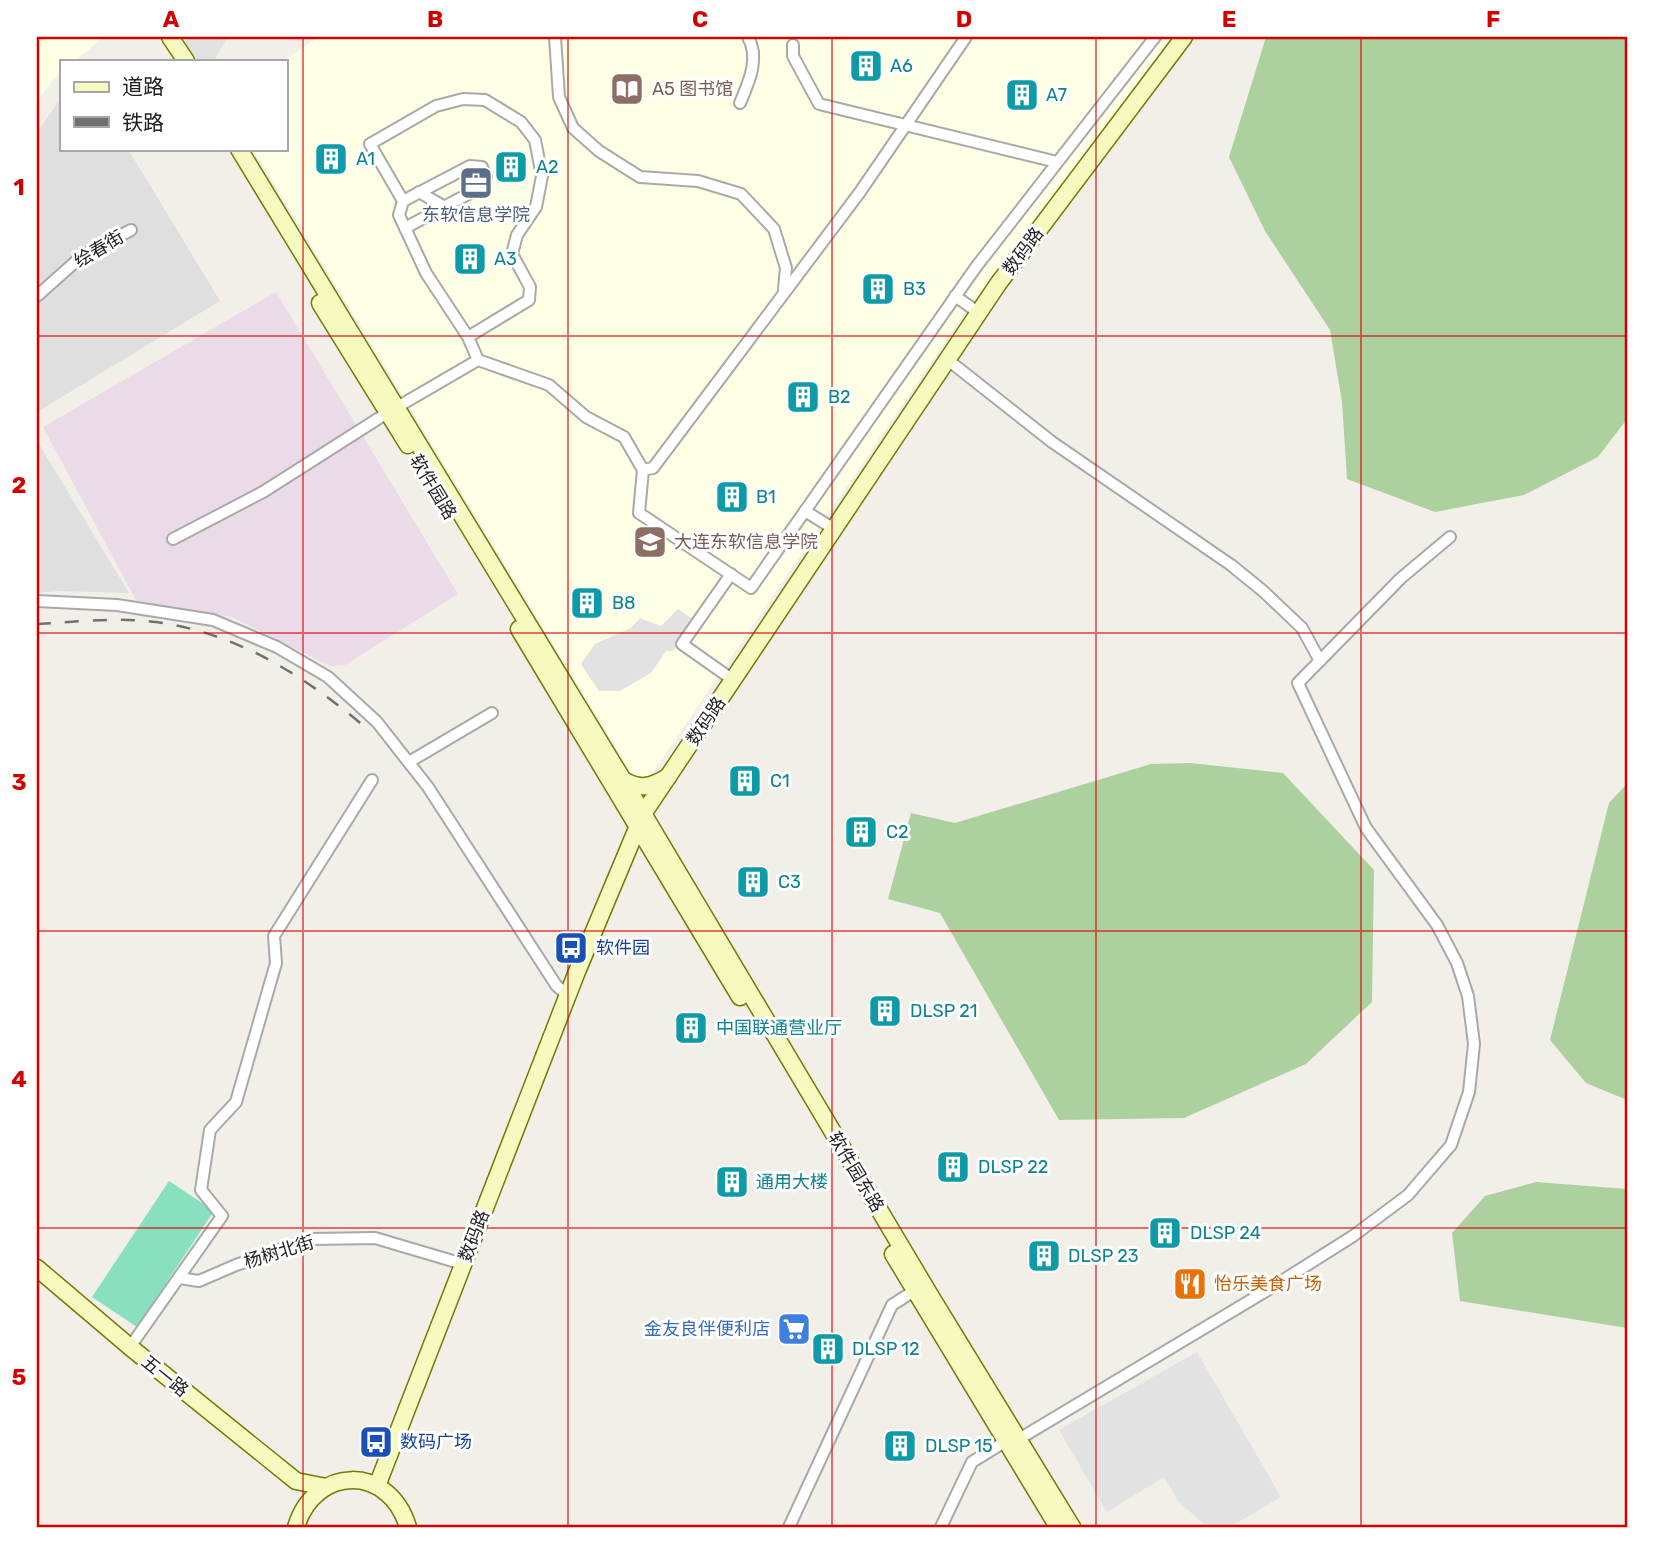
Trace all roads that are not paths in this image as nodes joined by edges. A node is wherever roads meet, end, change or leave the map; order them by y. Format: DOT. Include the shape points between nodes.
graph roads {
  1 [pos="158,37"];
  2 [pos="170,37"];
  3 [pos="555,37"];
  4 [pos="748,37"];
  5 [pos="966,37"];
  6 [pos="1155,37"];
  7 [pos="1184,37"];
  8 [pos="793,44"];
  9 [pos="173,60"];
  10 [pos="185,60"];
  11 [pos="740,103"];
  12 [pos="905,125"];
  13 [pos="229,150"];
  14 [pos="240,150"];
  15 [pos="1057,162"];
  16 [pos="419,192"];
  17 [pos="402,201"];
  18 [pos="445,207"];
  19 [pos="405,228"];
  20 [pos="131,230"];
  21 [pos="784,292"];
  22 [pos="37,296"];
  23 [pos="956,296"];
  24 [pos="979,313"];
  25 [pos="468,337"];
  26 [pos="478,360"];
  27 [pos="948,360"];
  28 [pos="392,410"];
  29 [pos="643,470"];
  30 [pos="805,511"];
  31 [pos="834,529"];
  32 [pos="1450,537"];
  33 [pos="173,539"];
  34 [pos="731,574"];
  35 [pos="37,601"];
  36 [pos="1320,661"];
  37 [pos="733,680"];
  38 [pos="492,713"];
  39 [pos="409,762"];
  40 [pos="668,778"];
  41 [pos="372,780"];
  42 [pos="623,780"];
  43 [pos="640,820"];
  44 [pos="653,853"];
  45 [pos="623,860"];
  46 [pos="568,996"];
  47 [pos="463,1264"];
  48 [pos="37,1268"];
  49 [pos="178,1278"];
  50 [pos="914,1291"];
  51 [pos="130,1348"];
  52 [pos="1011,1442"];
  53 [pos="296,1481"];
  54 [pos="377,1486"];
  55 [pos="326,1487"];
  56 [pos="303,1509"];
  57 [pos="296,1527"];
  58 [pos="408,1527"];
  59 [pos="789,1527"];
  60 [pos="941,1527"];
  61 [pos="1058,1527"];
  62 [pos="1072,1527"];
  1 -- 9 [label="main road"];
  2 -- 10 [label="main road"];
  3 -- 21 [label="street" via="559,97 573,128 640,177 698,181 741,194 774,229 786,268"];
  4 -- 11 [label="street" via="753,45 752,73"];
  5 -- 12 [label="street"];
  6 -- 15 [label="street"];
  7 -- 24 [label="main road, 数码路"];
  8 -- 12 [label="street" via="793,56 819,104"];
  12 -- 15 [label="street"];
  12 -- 21 [label="street"];
  13 -- 28 [label="main road, 软件园路"];
  14 -- 28 [label="main road, 软件园路"];
  15 -- 23 [label="street"];
  16 -- 17 [label="street"];
  16 -- 18 [label="street"];
  16 -- 18 [label="street" via="470,166 482,167 483,186"];
  17 -- 19 [label="street" via="399,215"];
  17 -- 25 [label="street" via="370,144 436,106 463,99 485,100 521,122 536,140 542,176 536,207 517,234 512,254 530,287 528,300"];
  18 -- 19 [label="street"];
  19 -- 25 [label="street" via="426,273"];
  20 -- 22 [label="street, 绘春街" via="83,255"];
  21 -- 29 [label="street" via="653,468"];
  23 -- 24 [label="street"];
  23 -- 30 [label="street"];
  24 -- 27 [label="main road, 数码路"];
  25 -- 26 [label="street"];
  26 -- 28 [label="street"];
  26 -- 29 [label="street" via="549,385 586,417 624,437"];
  27 -- 31 [label="main road, 数码路"];
  27 -- 36 [label="street" via="1052,442 1253,582 1302,628"];
  28 -- 33 [label="street" via="263,492"];
  28 -- 42 [label="main road, 软件园路"];
  28 -- 43 [label="main road, 软件园路" via="492,583"];
  29 -- 34 [label="street" via="639,513"];
  30 -- 31 [label="street"];
  30 -- 34 [label="street" via="751,588"];
  31 -- 37 [label="main road, 数码路"];
  32 -- 36 [label="street" via="1401,578"];
  34 -- 37 [label="street" via="682,644"];
  35 -- 39 [label="street" via="117,605 213,620 277,647 328,677 377,722"];
  36 -- 52 [label="street" via="1297,684 1366,828 1437,925 1468,996 1474,1044 1469,1092 1451,1145 1408,1195 1353,1236"];
  37 -- 40 [label="main road, 数码路"];
  38 -- 39 [label="street"];
  39 -- 46 [label="street" via="556,985"];
  40 -- 42 [label="main road" via="644,787"];
  40 -- 43 [label="main road, 数码路"];
  41 -- 49 [label="street" via="274,936 276,963 236,1102 210,1130 201,1190 222,1216"];
  42 -- 43 [label="main road, 软件园路"];
  43 -- 44 [label="main road, 软件园东路"];
  43 -- 45 [label="main road, 数码路"];
  43 -- 52 [label="main road, 软件园东路"];
  44 -- 45 [label="main road" via="641,852"];
  44 -- 50 [label="main road, 软件园东路"];
  45 -- 46 [label="main road, 数码路"];
  46 -- 47 [label="main road, 数码路"];
  47 -- 49 [label="street, 杨树北街" via="375,1238 313,1239 199,1281"];
  47 -- 54 [label="main road, 数码路"];
  48 -- 51 [label="main road, 五一路"];
  49 -- 51 [label="street"];
  50 -- 52 [label="main road, 软件园东路"];
  50 -- 59 [label="street" via="892,1305"];
  51 -- 53 [label="main road, 五一路"];
  52 -- 60 [label="street" via="972,1462"];
  52 -- 61 [label="main road, 软件园东路"];
  52 -- 62 [label="main road, 软件园东路"];
  53 -- 55 [label="main road"];
  53 -- 56 [label="main road" via="305,1500"];
  54 -- 55 [label="main road" via="349,1480"];
  54 -- 58 [label="main road" via="402,1510"];
  55 -- 56 [label="main road"];
  56 -- 57 [label="main road"];
}
